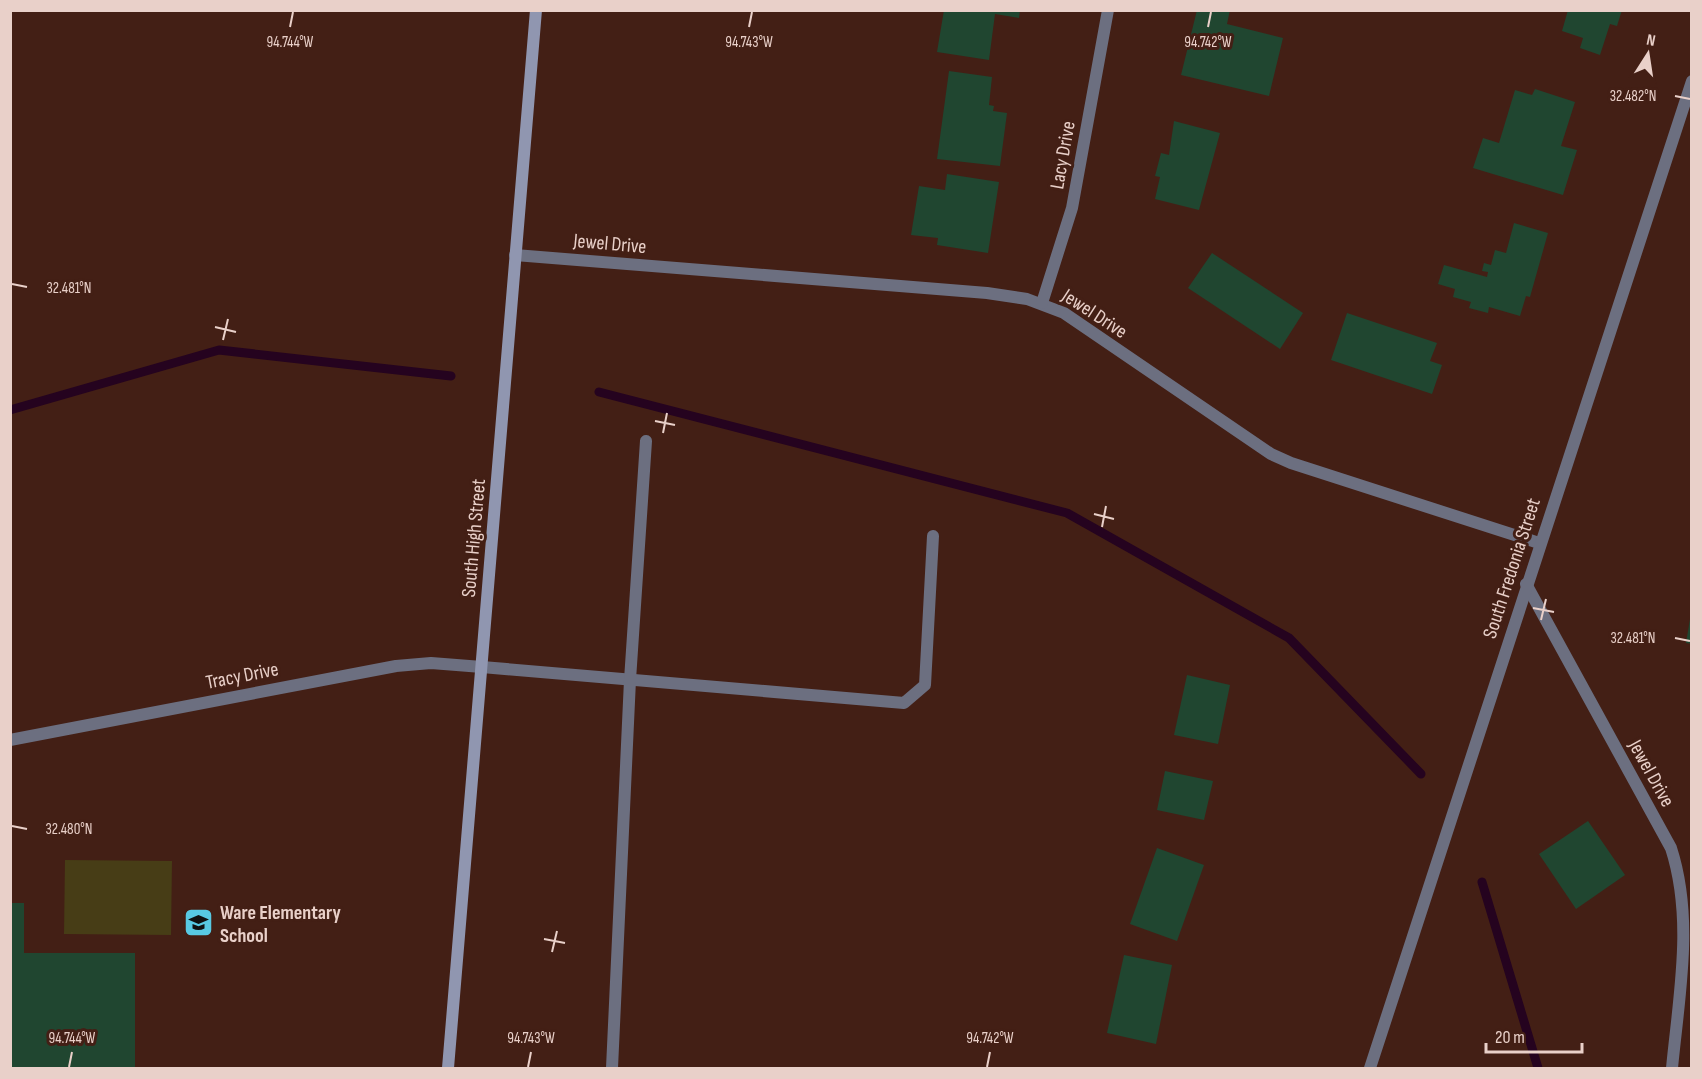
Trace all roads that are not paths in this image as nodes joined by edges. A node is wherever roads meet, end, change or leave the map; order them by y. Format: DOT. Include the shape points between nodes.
graph roads {
  1 [pos="536,10"];
  2 [pos="1108,10"];
  3 [pos="1692,81"];
  4 [pos="515,255"];
  5 [pos="1042,303"];
  6 [pos="646,441"];
  7 [pos="933,536"];
  8 [pos="1539,543"];
  9 [pos="1526,584"];
  10 [pos="482,667"];
  11 [pos="630,680"];
  12 [pos="10,740"];
  13 [pos="448,1068"];
  14 [pos="612,1068"];
  15 [pos="1370,1068"];
  16 [pos="1672,1068"];
  1 -- 4 [label="main road, South High Street"];
  2 -- 5 [label="street, Lacy Drive" via="1072,208"];
  3 -- 8 [label="street, South Fredonia Street"];
  4 -- 5 [label="street, Jewel Drive" via="993,294"];
  4 -- 10 [label="main road, South High Street"];
  5 -- 8 [label="street, Jewel Drive" via="1064,313 1271,454"];
  6 -- 11 [label="street"];
  7 -- 11 [label="street, Tracy Drive" via="925,685 904,704"];
  8 -- 9 [label="street, South Fredonia Street"];
  9 -- 15 [label="street, South Fredonia Street"];
  9 -- 16 [label="street, Jewel Drive" via="1671,848 1680,877 1685,920"];
  10 -- 11 [label="street, Tracy Drive"];
  10 -- 12 [label="street, Tracy Drive" via="431,663 396,666"];
  10 -- 13 [label="main road, South High Street"];
  11 -- 14 [label="street"];
}
